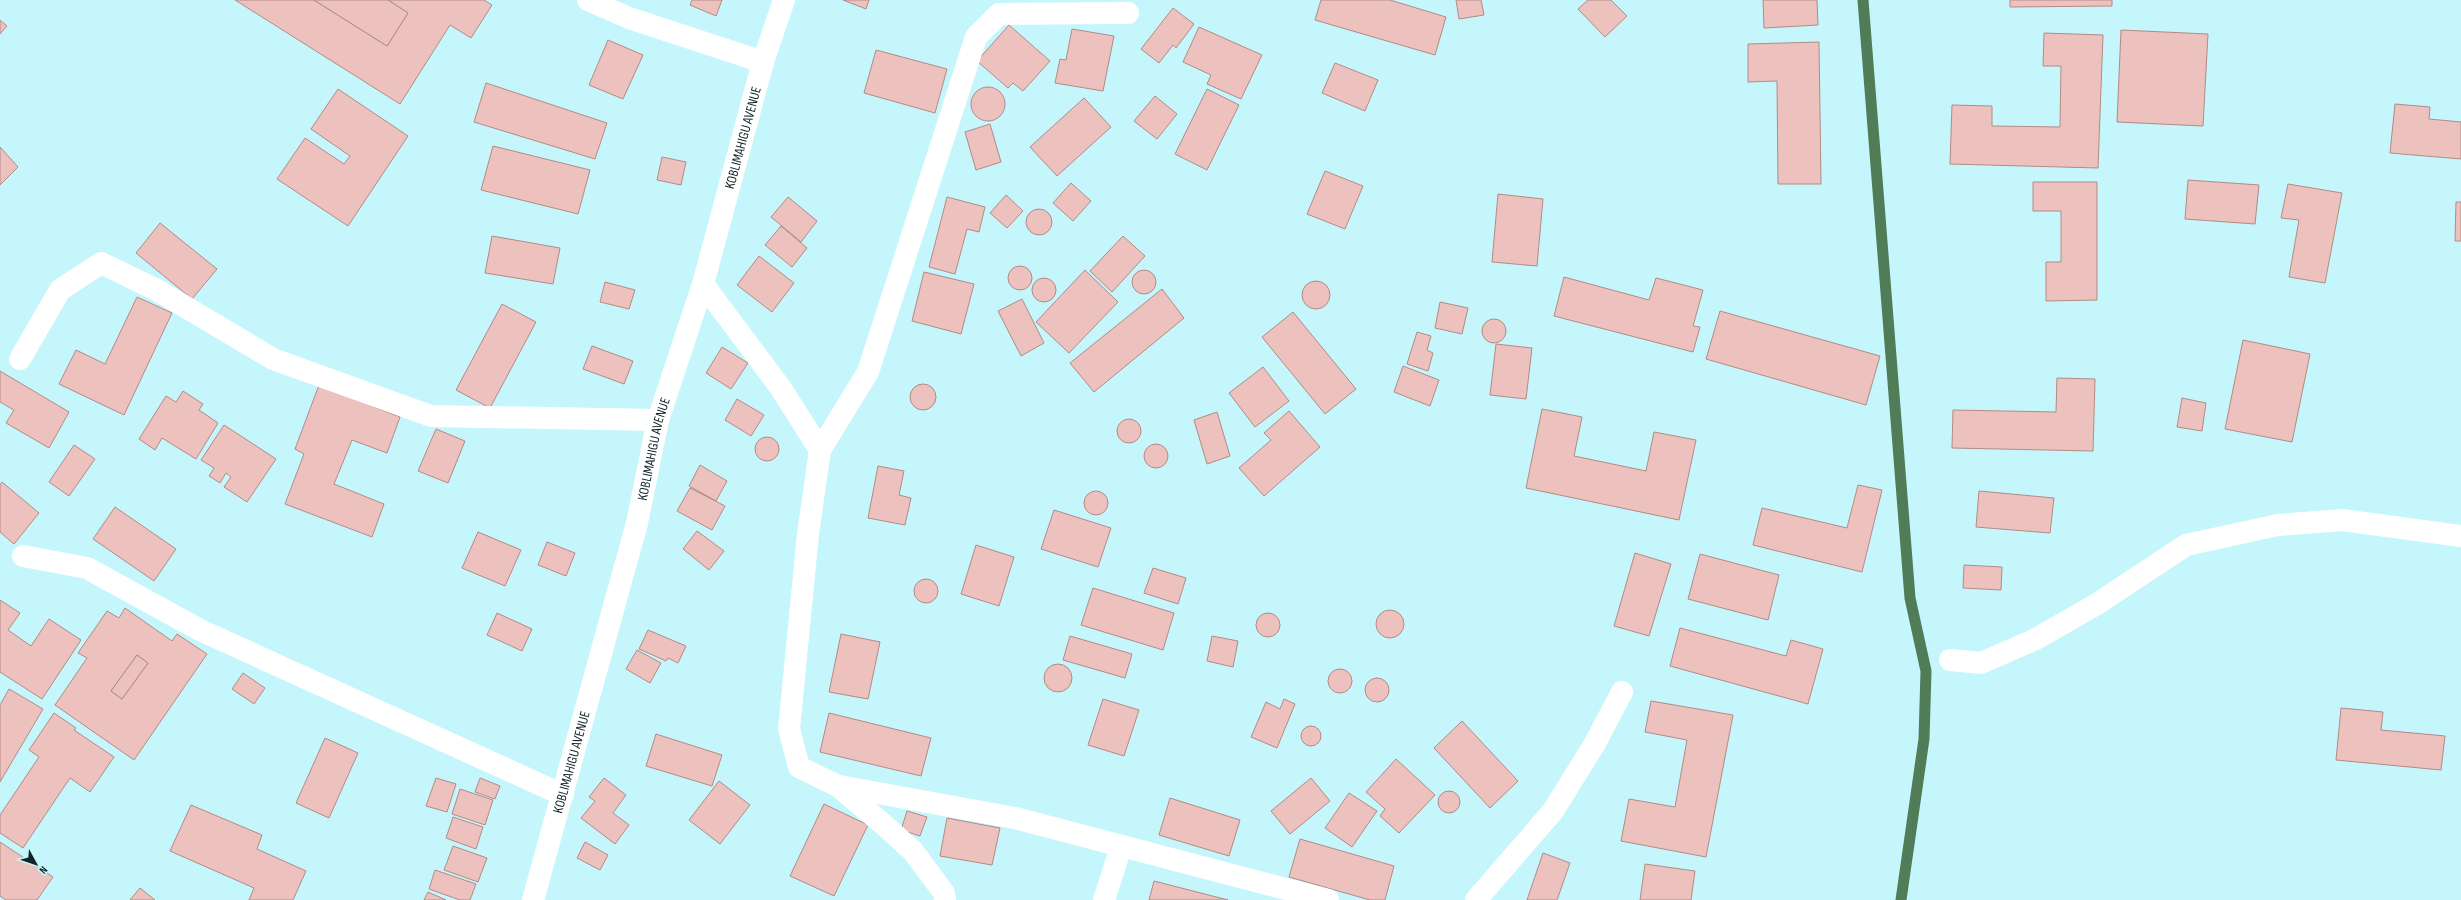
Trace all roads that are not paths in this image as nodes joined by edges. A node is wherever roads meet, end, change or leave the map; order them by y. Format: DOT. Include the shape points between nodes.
graph roads {
  1 [pos="588,0"];
  2 [pos="784,0"];
  3 [pos="1128,13"];
  4 [pos="763,62"];
  5 [pos="703,284"];
  6 [pos="20,358"];
  7 [pos="658,420"];
  8 [pos="820,450"];
  9 [pos="2461,536"];
  10 [pos="23,556"];
  11 [pos="1950,660"];
  12 [pos="1622,692"];
  13 [pos="838,786"];
  14 [pos="563,795"];
  15 [pos="1121,847"];
  16 [pos="533,900"];
  17 [pos="946,900"];
  18 [pos="1104,900"];
  19 [pos="1328,900"];
  20 [pos="1476,900"];
  1 -- 4 [label="street" via="629,18"];
  2 -- 4 [label="street, KOBLIMAHIGU AVENUE"];
  3 -- 8 [label="street" via="999,14 976,37 868,372"];
  4 -- 5 [label="street, KOBLIMAHIGU AVENUE"];
  5 -- 7 [label="street, KOBLIMAHIGU AVENUE"];
  5 -- 8 [label="street" via="780,386"];
  6 -- 7 [label="street" via="60,290 101,263 157,290 274,359 431,416"];
  7 -- 14 [label="street, KOBLIMAHIGU AVENUE" via="637,523"];
  8 -- 13 [label="street" via="808,534 789,729 799,767"];
  9 -- 11 [label="street" via="2342,520 2278,525 2186,545 2097,604 2036,640 1981,663"];
  10 -- 14 [label="street" via="87,568 200,630"];
  12 -- 20 [label="street" via="1594,745 1553,811"];
  13 -- 15 [label="street" via="1015,818"];
  13 -- 17 [label="street" via="913,851"];
  14 -- 16 [label="street, KOBLIMAHIGU AVENUE"];
  15 -- 18 [label="street"];
  15 -- 19 [label="street"];
}
